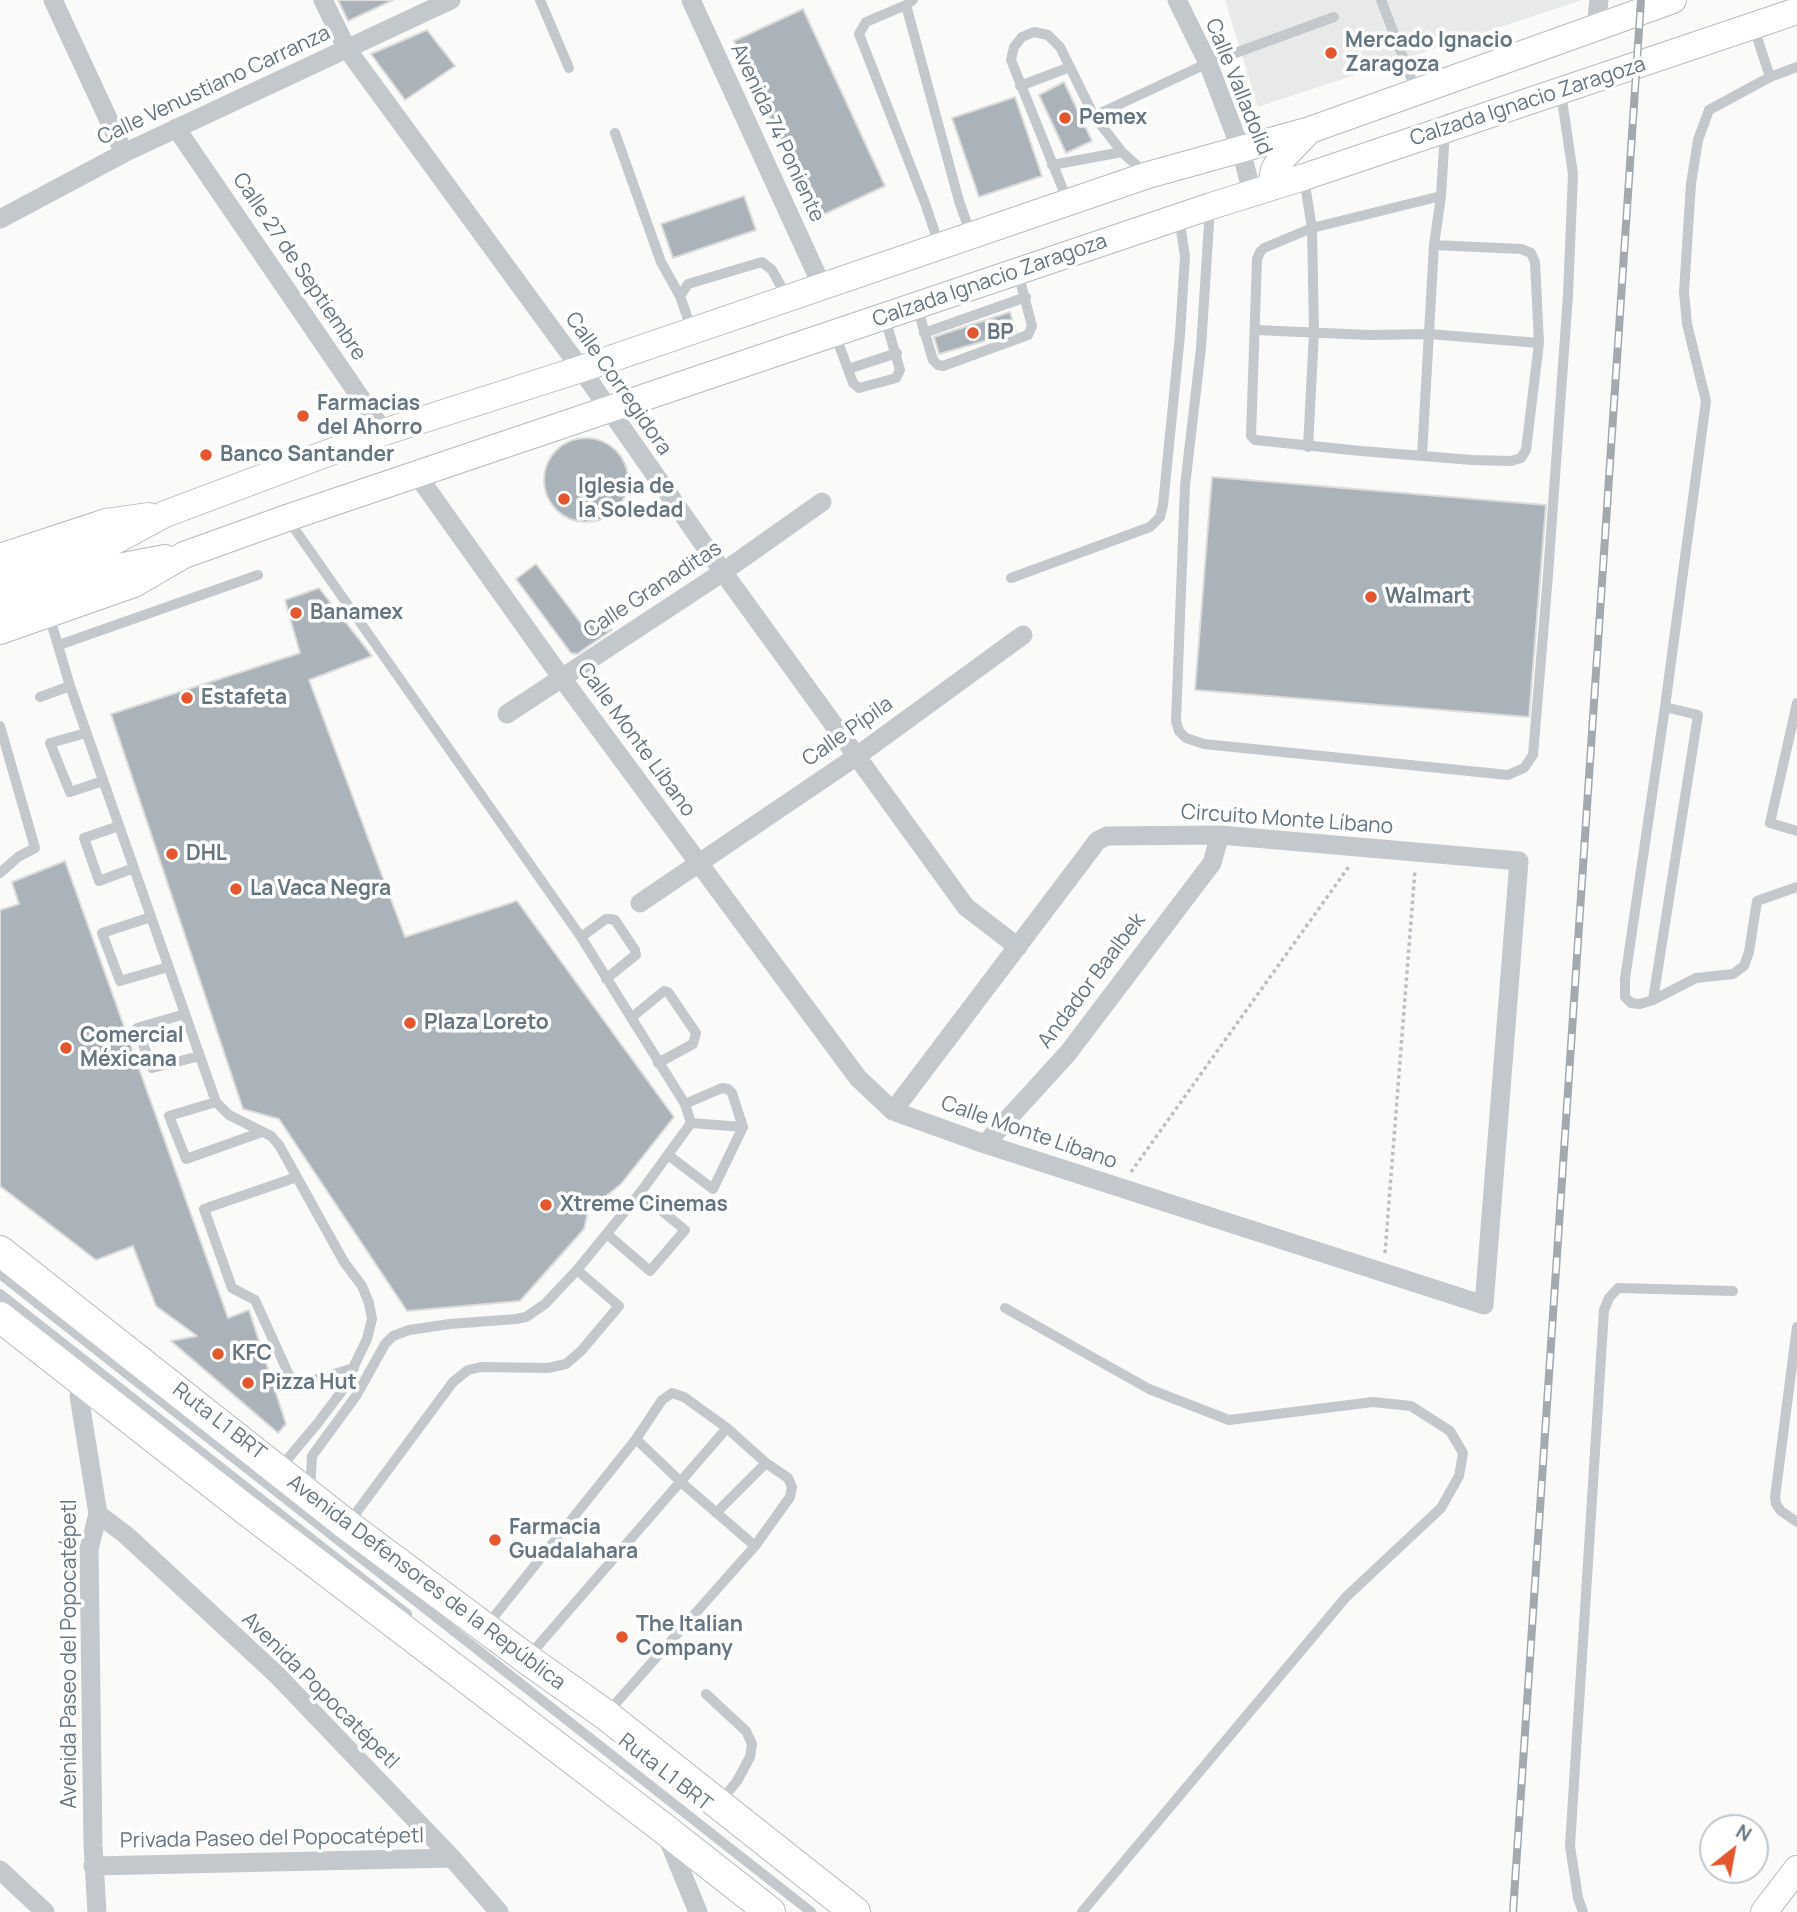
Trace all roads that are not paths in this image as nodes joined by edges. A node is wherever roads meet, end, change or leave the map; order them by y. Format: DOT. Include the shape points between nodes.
graph roads {
  1 [pos="53,0"];
  2 [pos="323,0"];
  3 [pos="451,0"];
  4 [pos="540,0"];
  5 [pos="691,0"];
  6 [pos="1177,0"];
  7 [pos="1381,0"];
  8 [pos="1599,0"];
  9 [pos="1673,0"];
  10 [pos="909,3"];
  11 [pos="1797,11"];
  12 [pos="1334,17"];
  13 [pos="1754,27"];
  14 [pos="1596,28"];
  15 [pos="347,49"];
  16 [pos="1208,63"];
  17 [pos="1070,67"];
  18 [pos="1797,67"];
  19 [pos="569,68"];
  20 [pos="1770,77"];
  21 [pos="1020,86"];
  22 [pos="1561,89"];
  23 [pos="1416,92"];
  24 [pos="1094,116"];
  25 [pos="176,128"];
  26 [pos="1446,129"];
  27 [pos="1310,130"];
  28 [pos="615,133"];
  29 [pos="1241,150"];
  30 [pos="1122,152"];
  31 [pos="124,153"];
  32 [pos="1052,165"];
  33 [pos="1148,175"];
  34 [pos="1304,177"];
  35 [pos="1262,190"];
  36 [pos="1441,196"];
  37 [pos="1069,202"];
  38 [pos="1211,206"];
  39 [pos="1179,216"];
  40 [pos="0,219"];
  41 [pos="1312,228"];
  42 [pos="971,235"];
  43 [pos="939,246"];
  44 [pos="1434,246"];
  45 [pos="1017,271"];
  46 [pos="822,286"];
  47 [pos="680,296"];
  48 [pos="788,297"];
  49 [pos="1026,297"];
  50 [pos="917,306"];
  51 [pos="885,317"];
  52 [pos="1256,330"];
  53 [pos="692,331"];
  54 [pos="924,333"];
  55 [pos="1314,333"];
  56 [pos="835,334"];
  57 [pos="1429,334"];
  58 [pos="1539,343"];
  59 [pos="897,353"];
  60 [pos="581,369"];
  61 [pos="848,369"];
  62 [pos="608,410"];
  63 [pos="384,432"];
  64 [pos="1308,447"];
  65 [pos="1422,455"];
  66 [pos="417,475"];
  67 [pos="822,502"];
  68 [pos="164,514"];
  69 [pos="287,517"];
  70 [pos="184,555"];
  71 [pos="0,557"];
  72 [pos="723,572"];
  73 [pos="258,575"];
  74 [pos="1011,578"];
  75 [pos="1,596"];
  76 [pos="48,614"];
  77 [pos="0,631"];
  78 [pos="1023,635"];
  79 [pos="59,645"];
  80 [pos="561,677"];
  81 [pos="70,686"];
  82 [pos="40,697"];
  83 [pos="1797,703"];
  84 [pos="1665,707"];
  85 [pos="507,714"];
  86 [pos="0,726"];
  87 [pos="86,733"];
  88 [pos="857,755"];
  89 [pos="103,781"];
  90 [pos="119,826"];
  91 [pos="1797,831"];
  92 [pos="1220,835"];
  93 [pos="1519,860"];
  94 [pos="698,863"];
  95 [pos="134,869"];
  96 [pos="0,873"];
  97 [pos="1797,887"];
  98 [pos="640,903"];
  99 [pos="151,917"];
  100 [pos="581,937"];
  101 [pos="1018,947"];
  102 [pos="168,967"];
  103 [pos="606,979"];
  104 [pos="1653,1000"];
  105 [pos="185,1014"];
  106 [pos="631,1018"];
  107 [pos="200,1056"];
  108 [pos="658,1063"];
  109 [pos="216,1102"];
  110 [pos="685,1104"];
  111 [pos="893,1111"];
  112 [pos="691,1123"];
  113 [pos="743,1127"];
  114 [pos="262,1132"];
  115 [pos="985,1144"];
  116 [pos="668,1155"];
  117 [pos="297,1177"];
  118 [pos="640,1193"];
  119 [pos="607,1234"];
  120 [pos="0,1251"];
  121 [pos="577,1269"];
  122 [pos="0,1274"];
  123 [pos="1733,1291"];
  124 [pos="0,1294"];
  125 [pos="1005,1308"];
  126 [pos="0,1317"];
  127 [pos="1797,1327"];
  128 [pos="354,1368"];
  129 [pos="79,1396"];
  130 [pos="727,1428"];
  131 [pos="636,1439"];
  132 [pos="766,1463"];
  133 [pos="277,1471"];
  134 [pos="682,1483"];
  135 [pos="311,1496"];
  136 [pos="716,1513"];
  137 [pos="98,1514"];
  138 [pos="1797,1522"];
  139 [pos="346,1525"];
  140 [pos="755,1546"];
  141 [pos="418,1623"];
  142 [pos="485,1628"];
  143 [pos="527,1659"];
  144 [pos="706,1694"];
  145 [pos="606,1715"];
  146 [pos="602,1768"];
  147 [pos="719,1804"];
  148 [pos="663,1828"];
  149 [pos="452,1858"];
  150 [pos="93,1866"];
  151 [pos="1797,1869"];
  152 [pos="0,1870"];
  153 [pos="45,1912"];
  154 [pos="97,1912"];
  155 [pos="499,1912"];
  156 [pos="698,1912"];
  157 [pos="770,1912"];
  158 [pos="786,1912"];
  159 [pos="811,1912"];
  160 [pos="855,1912"];
  161 [pos="1082,1912"];
  162 [pos="1583,1912"];
  163 [pos="1764,1912"];
  1 -- 31 [label="street"];
  2 -- 15 [label="street, Calle Corregidora"];
  3 -- 15 [label="street, Calle Venustiano Carranza"];
  4 -- 19 [label="lane"];
  5 -- 46 [label="street, Avenida 74 Poniente"];
  6 -- 16 [label="street, Calle Valladolid"];
  7 -- 23 [label="lane"];
  8 -- 14 [label="street"];
  9 -- 14 [label="main road, Calzada Ignacio Zaragoza"];
  10 -- 42 [label="lane"];
  10 -- 43 [label="lane" via="866,22 859,34"];
  11 -- 13 [label="main road, Calzada Ignacio Zaragoza"];
  12 -- 16 [label="lane"];
  13 -- 20 [label="lane"];
  13 -- 22 [label="main road, Calzada Ignacio Zaragoza"];
  14 -- 23 [label="main road, Calzada Ignacio Zaragoza"];
  15 -- 25 [label="street, Calle Venustiano Carranza"];
  15 -- 60 [label="street, Calle Corregidora"];
  16 -- 24 [label="lane"];
  16 -- 29 [label="street, Calle Valladolid"];
  17 -- 21 [label="lane"];
  17 -- 21 [label="lane" via="1060,47 1048,36 1034,32 1014,47 1011,60"];
  17 -- 24 [label="lane"];
  18 -- 20 [label="lane"];
  20 -- 84 [label="lane" via="1709,110 1698,140 1684,292 1706,401"];
  21 -- 32 [label="lane"];
  22 -- 26 [label="main road, Calzada Ignacio Zaragoza"];
  22 -- 38 [label="lane" via="1573,174 1547,589 1533,755 1524,768 1508,775 1204,744 1179,731 1185,486"];
  23 -- 27 [label="main road, Calzada Ignacio Zaragoza"];
  24 -- 30 [label="lane"];
  25 -- 31 [label="street, Calle Venustiano Carranza"];
  25 -- 63 [label="street, Calle 27 de Septiembre"];
  26 -- 34 [label="main road, Calzada Ignacio Zaragoza"];
  26 -- 36 [label="lane"];
  27 -- 29 [label="main road, Calzada Ignacio Zaragoza"];
  27 -- 35 [label="main road" via="1278,163"];
  28 -- 47 [label="lane" via="661,262"];
  29 -- 33 [label="main road, Calzada Ignacio Zaragoza"];
  29 -- 35 [label="street, Calle Valladolid"];
  30 -- 32 [label="lane"];
  30 -- 33 [label="lane"];
  31 -- 40 [label="street, Calle Venustiano Carranza"];
  32 -- 37 [label="lane"];
  33 -- 37 [label="main road, Calzada Ignacio Zaragoza"];
  34 -- 35 [label="main road, Calzada Ignacio Zaragoza"];
  34 -- 41 [label="lane"];
  35 -- 38 [label="main road, Calzada Ignacio Zaragoza"];
  36 -- 41 [label="lane"];
  36 -- 44 [label="lane"];
  37 -- 42 [label="main road, Calzada Ignacio Zaragoza"];
  38 -- 39 [label="main road, Calzada Ignacio Zaragoza"];
  39 -- 45 [label="main road, Calzada Ignacio Zaragoza"];
  39 -- 74 [label="lane" via="1185,256 1160,517 1150,527"];
  41 -- 52 [label="lane" via="1260,252"];
  41 -- 55 [label="lane"];
  42 -- 43 [label="main road, Calzada Ignacio Zaragoza"];
  43 -- 46 [label="main road, Calzada Ignacio Zaragoza"];
  44 -- 57 [label="lane"];
  44 -- 58 [label="lane" via="1521,248 1531,253"];
  45 -- 49 [label="lane"];
  45 -- 50 [label="main road, Calzada Ignacio Zaragoza"];
  46 -- 48 [label="main road, Calzada Ignacio Zaragoza"];
  47 -- 48 [label="lane" via="688,284 762,262"];
  47 -- 53 [label="lane"];
  48 -- 53 [label="main road, Calzada Ignacio Zaragoza"];
  49 -- 54 [label="lane"];
  49 -- 54 [label="lane" via="1032,326 1028,335 943,366 933,360"];
  50 -- 51 [label="main road, Calzada Ignacio Zaragoza"];
  50 -- 54 [label="lane"];
  51 -- 56 [label="main road, Calzada Ignacio Zaragoza"];
  51 -- 59 [label="lane"];
  52 -- 55 [label="lane"];
  52 -- 64 [label="lane" via="1251,436"];
  53 -- 60 [label="main road, Calzada Ignacio Zaragoza"];
  55 -- 57 [label="lane"];
  55 -- 64 [label="lane"];
  56 -- 61 [label="lane"];
  56 -- 62 [label="main road, Calzada Ignacio Zaragoza"];
  57 -- 58 [label="lane"];
  57 -- 65 [label="lane"];
  58 -- 65 [label="lane" via="1526,450 1521,458"];
  59 -- 61 [label="lane"];
  59 -- 61 [label="lane" via="900,370 896,378 859,388"];
  60 -- 62 [label="street, Calle Corregidora"];
  60 -- 63 [label="main road, Calzada Ignacio Zaragoza"];
  62 -- 66 [label="main road, Calzada Ignacio Zaragoza"];
  62 -- 72 [label="street, Calle Corregidora"];
  63 -- 68 [label="main road, Calzada Ignacio Zaragoza"];
  64 -- 65 [label="lane"];
  66 -- 69 [label="main road, Calzada Ignacio Zaragoza"];
  66 -- 80 [label="street, Calle Monte Líbano"];
  67 -- 72 [label="street, Calle Granaditas"];
  68 -- 71 [label="main road, Calzada Ignacio Zaragoza" via="106,522"];
  68 -- 75 [label="main road, Calzada Ignacio Zaragoza"];
  69 -- 70 [label="main road, Calzada Ignacio Zaragoza"];
  69 -- 100 [label="lane"];
  70 -- 75 [label="main road, Calzada Ignacio Zaragoza"];
  70 -- 76 [label="main road, Calzada Ignacio Zaragoza" via="134,584"];
  72 -- 80 [label="street, Calle Granaditas"];
  72 -- 88 [label="street, Calle Corregidora"];
  73 -- 79 [label="lane"];
  76 -- 77 [label="main road, Calzada Ignacio Zaragoza"];
  76 -- 79 [label="lane"];
  78 -- 88 [label="street, Calle Pípila"];
  79 -- 81 [label="lane"];
  80 -- 85 [label="street, Calle Granaditas"];
  80 -- 94 [label="street, Calle Monte Líbano"];
  81 -- 82 [label="lane"];
  81 -- 87 [label="lane"];
  83 -- 91 [label="lane" via="1770,823"];
  84 -- 104 [label="lane" via="1698,715"];
  84 -- 104 [label="lane" via="1625,979 1625,997 1631,1003"];
  86 -- 96 [label="lane" via="35,848"];
  87 -- 89 [label="lane"];
  87 -- 89 [label="lane" via="50,743 69,792"];
  88 -- 94 [label="street, Calle Pípila"];
  88 -- 101 [label="street, Calle Corregidora" via="966,907"];
  89 -- 90 [label="lane"];
  90 -- 95 [label="lane"];
  90 -- 95 [label="lane" via="84,838 99,881"];
  92 -- 93 [label="street, Circuito Monte Líbano"];
  92 -- 101 [label="street, Circuito Monte Líbano" via="1107,836 1097,841"];
  92 -- 115 [label="street, Andador Baalbek" via="1212,863 1068,1053"];
  93 -- 115 [label="street, Calle Monte Líbano" via="1484,1305"];
  94 -- 98 [label="street, Calle Pípila"];
  94 -- 111 [label="street, Calle Monte Líbano" via="858,1078"];
  95 -- 99 [label="lane"];
  97 -- 104 [label="lane" via="1757,901 1744,966 1732,974 1696,978"];
  99 -- 102 [label="lane"];
  99 -- 102 [label="lane" via="102,933 120,981"];
  100 -- 103 [label="lane"];
  100 -- 103 [label="lane" via="606,919 615,920 635,950 633,957"];
  101 -- 111 [label="street, Circuito Monte Líbano"];
  102 -- 105 [label="lane"];
  103 -- 106 [label="lane"];
  105 -- 107 [label="lane"];
  105 -- 107 [label="lane" via="137,1028 152,1068"];
  106 -- 108 [label="lane"];
  106 -- 108 [label="lane" via="668,992 696,1033 693,1044"];
  107 -- 109 [label="lane"];
  108 -- 110 [label="lane"];
  109 -- 114 [label="lane" via="229,1115"];
  109 -- 114 [label="lane" via="169,1115 186,1159"];
  110 -- 112 [label="lane"];
  110 -- 113 [label="lane" via="728,1089"];
  111 -- 115 [label="street, Calle Monte Líbano"];
  112 -- 113 [label="lane"];
  112 -- 116 [label="lane"];
  113 -- 116 [label="lane" via="713,1189"];
  114 -- 117 [label="lane" via="279,1146"];
  116 -- 118 [label="lane"];
  117 -- 128 [label="lane" via="369,1303 372,1319"];
  117 -- 128 [label="lane" via="204,1209 232,1287 254,1300 289,1375 297,1382 307,1382"];
  118 -- 119 [label="lane"];
  118 -- 119 [label="lane" via="685,1230 650,1270"];
  119 -- 121 [label="lane"];
  120 -- 133 [label="main road, Avenida Defensores de la República"];
  121 -- 135 [label="lane" via="545,1304 526,1317 436,1326 393,1336 312,1456"];
  121 -- 139 [label="lane" via="620,1306 580,1351 566,1364 548,1368 468,1370 453,1382"];
  122 -- 159 [label="lane, Ruta L1 BRT"];
  123 -- 162 [label="lane" via="1618,1289 1604,1310 1570,1846"];
  124 -- 141 [label="lane, Ruta L1 BRT"];
  125 -- 161 [label="lane" via="1149,1388 1229,1420 1373,1402 1411,1406 1450,1431 1462,1452 1459,1476 1441,1508 1346,1598"];
  126 -- 148 [label="main road"];
  127 -- 138 [label="lane" via="1775,1497 1781,1510"];
  128 -- 133 [label="lane" via="342,1391"];
  129 -- 137 [label="street, Avenida Paseo del Popocatépetl"];
  130 -- 131 [label="lane" via="672,1393 662,1399"];
  130 -- 132 [label="lane"];
  130 -- 134 [label="lane"];
  131 -- 134 [label="lane"];
  131 -- 142 [label="lane"];
  132 -- 136 [label="lane"];
  132 -- 140 [label="lane" via="788,1478 792,1487 790,1497"];
  133 -- 135 [label="main road, Avenida Defensores de la República"];
  134 -- 136 [label="lane"];
  134 -- 143 [label="lane"];
  135 -- 139 [label="main road, Avenida Defensores de la República"];
  136 -- 140 [label="lane"];
  137 -- 149 [label="street, Avenida Popocatépetl" via="276,1675"];
  137 -- 150 [label="street, Avenida Paseo del Popocatépetl" via="89,1549"];
  139 -- 142 [label="main road, Avenida Defensores de la República"];
  140 -- 145 [label="lane"];
  142 -- 143 [label="main road, Avenida Defensores de la República"];
  143 -- 145 [label="main road, Avenida Defensores de la República"];
  144 -- 147 [label="lane" via="746,1731 752,1744 737,1781"];
  145 -- 147 [label="main road, Avenida Defensores de la República"];
  146 -- 158 [label="lane, Ruta L1 BRT"];
  147 -- 160 [label="main road, Avenida Defensores de la República"];
  148 -- 156 [label="street"];
  148 -- 157 [label="main road"];
  149 -- 150 [label="street, Privada Paseo del Popocatépetl"];
  149 -- 155 [label="street, Avenida Popocatépetl"];
  150 -- 154 [label="street, Avenida Paseo del Popocatépetl"];
  151 -- 163 [label="main road"];
  152 -- 153 [label="street"];
}
